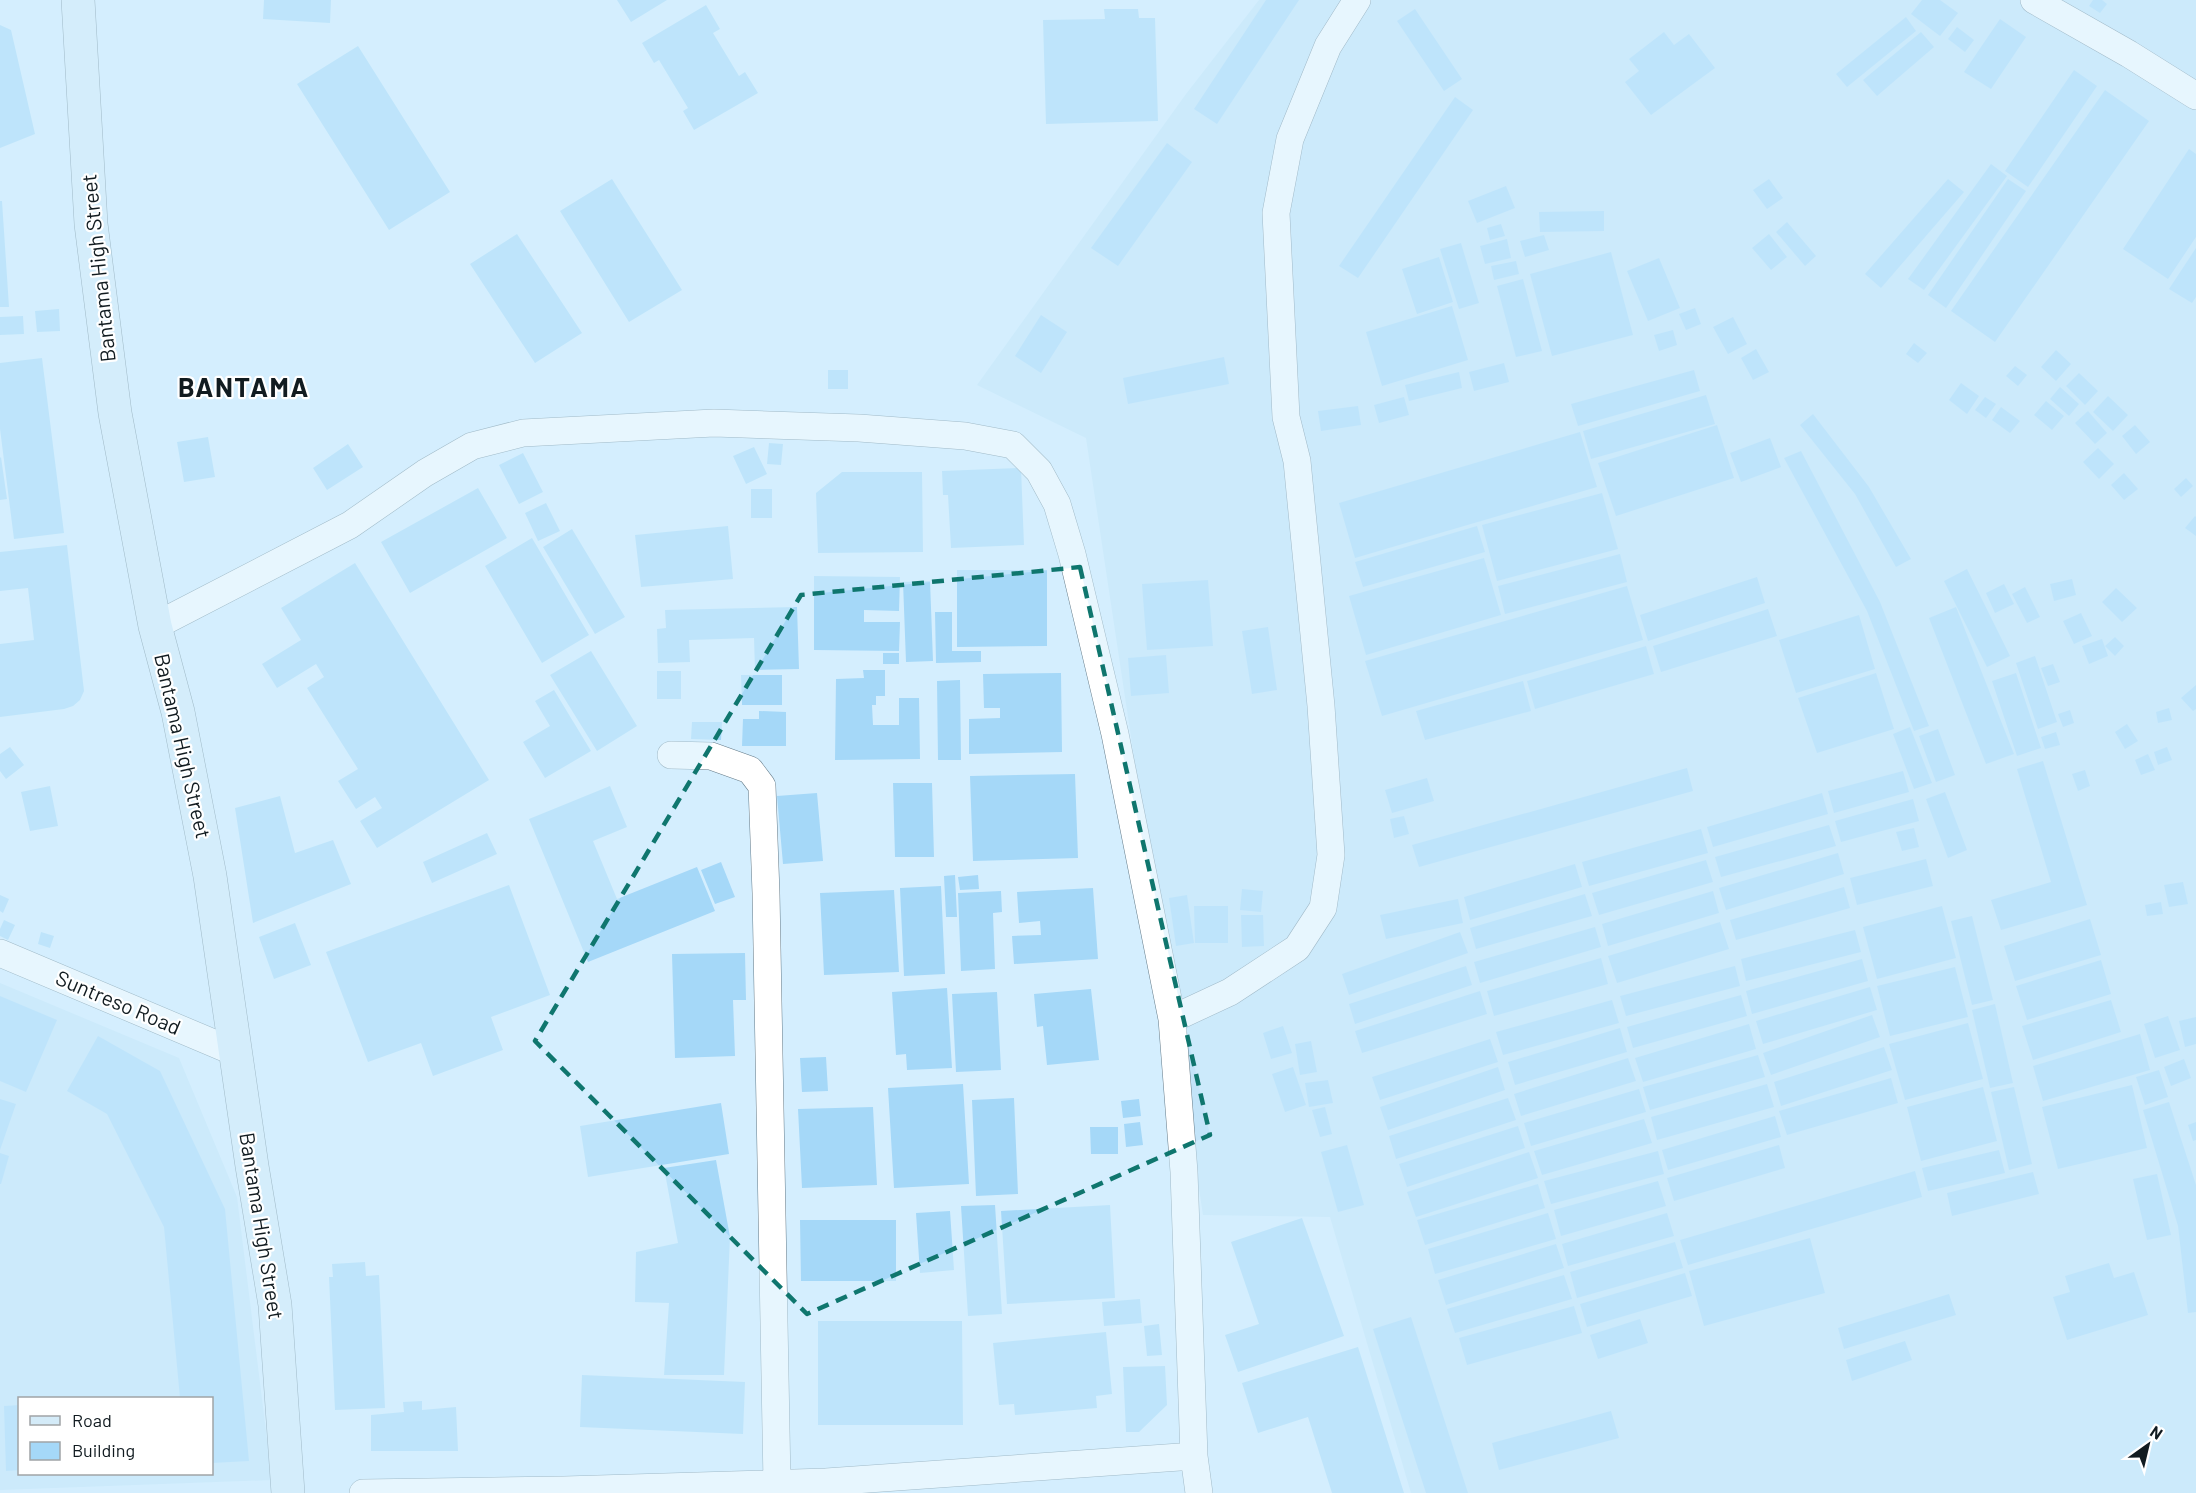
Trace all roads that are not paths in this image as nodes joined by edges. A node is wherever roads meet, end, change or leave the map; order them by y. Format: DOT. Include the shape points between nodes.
graph roads {
  1 [pos="78,0"];
  2 [pos="1357,0"];
  3 [pos="2034,0"];
  4 [pos="2196,96"];
  5 [pos="154,626"];
  6 [pos="671,755"];
  7 [pos="0,953"];
  8 [pos="1172,1018"];
  9 [pos="237,1053"];
  10 [pos="1194,1456"];
  11 [pos="777,1483"];
  12 [pos="827,1487"];
  13 [pos="565,1491"];
  14 [pos="288,1493"];
  15 [pos="363,1493"];
  16 [pos="1199,1493"];
  1 -- 5 [label="main road, Bantama High Street" via="91,224 115,413"];
  2 -- 8 [label="street" via="1328,46 1290,139 1276,213 1286,417 1297,461 1331,843 1323,908 1297,948 1230,992"];
  3 -- 4 [label="street"];
  5 -- 8 [label="street" via="350,525 472,446 523,433 714,423 859,428 965,436 1013,445 1040,471 1057,504 1072,554 1115,734"];
  5 -- 9 [label="main road, Bantama High Street" via="178,712 210,876"];
  6 -- 11 [label="street" via="711,756 750,770 762,786"];
  7 -- 9 [label="street, Suntreso Road"];
  8 -- 10 [label="street" via="1184,1172"];
  9 -- 14 [label="main road, Bantama High Street" via="275,1305"];
  10 -- 12 [label="street"];
  10 -- 16 [label="street"];
  11 -- 12 [label="street"];
  11 -- 13 [label="street"];
  13 -- 15 [label="street"];
}
